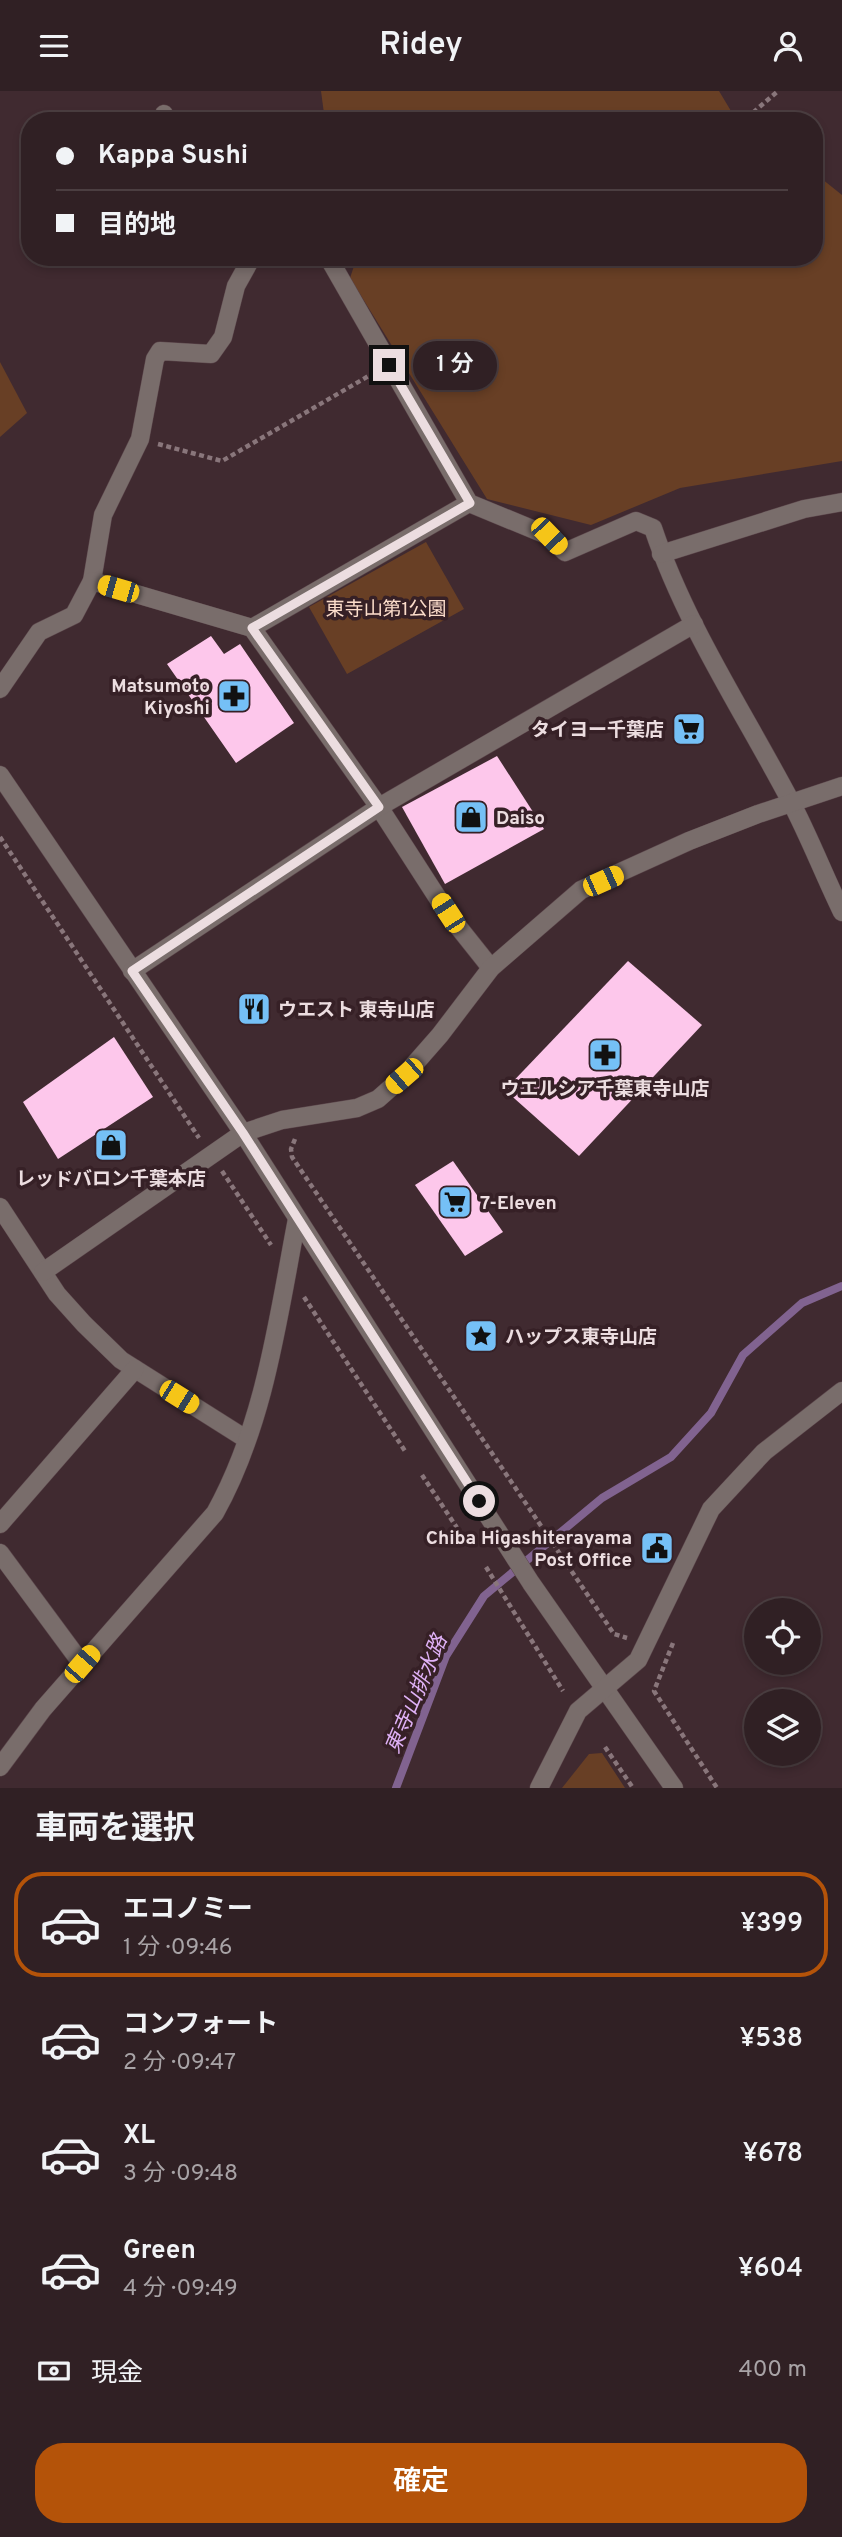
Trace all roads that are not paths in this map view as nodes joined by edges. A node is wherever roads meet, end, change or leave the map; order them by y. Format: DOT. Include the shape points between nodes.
graph roads {
  1 [pos="248,266"];
  2 [pos="333,266"];
  3 [pos="842,502"];
  4 [pos="470,503"];
  5 [pos="662,554"];
  6 [pos="92,581"];
  7 [pos="694,624"];
  8 [pos="252,628"];
  9 [pos="0,689"];
  10 [pos="0,775"];
  11 [pos="842,786"];
  12 [pos="792,804"];
  13 [pos="379,807"];
  14 [pos="842,912"];
  15 [pos="491,968"];
  16 [pos="132,971"];
  17 [pos="243,1133"];
  18 [pos="0,1207"];
  19 [pos="297,1219"];
  20 [pos="43,1272"];
  21 [pos="135,1369"];
  22 [pos="842,1391"];
  23 [pos="246,1439"];
  24 [pos="0,1524"];
  25 [pos="0,1553"];
  26 [pos="82,1664"];
  27 [pos="606,1688"];
  28 [pos="0,1767"];
  29 [pos="539,1788"];
  30 [pos="674,1788"];
  1 -- 6 [label="street" via="236,286 223,337 211,354 160,351 155,359 140,439 103,515"];
  2 -- 4 [label="street"];
  3 -- 5 [label="street" via="804,509"];
  4 -- 5 [label="street" via="549,536 565,552 636,521 653,528"];
  4 -- 8 [label="street"];
  5 -- 7 [label="street"];
  6 -- 8 [label="street"];
  6 -- 9 [label="street" via="74,615 39,632"];
  7 -- 12 [label="street"];
  7 -- 13 [label="street"];
  8 -- 13 [label="street"];
  10 -- 16 [label="street"];
  11 -- 12 [label="street"];
  12 -- 14 [label="street"];
  12 -- 15 [label="street" via="690,841 581,890"];
  13 -- 15 [label="street" via="448,913"];
  13 -- 16 [label="street"];
  15 -- 17 [label="street" via="440,1035 378,1099 357,1108 282,1120"];
  16 -- 17 [label="street"];
  17 -- 19 [label="street"];
  17 -- 20 [label="street"];
  18 -- 20 [label="street"];
  19 -- 23 [label="street" via="265,1382"];
  19 -- 27 [label="street" via="531,1583"];
  20 -- 21 [label="street" via="83,1324"];
  21 -- 23 [label="street"];
  21 -- 24 [label="street"];
  22 -- 27 [label="street" via="764,1452 711,1509 638,1660"];
  23 -- 26 [label="street" via="231,1485 215,1513"];
  25 -- 26 [label="street"];
  26 -- 28 [label="street"];
  27 -- 29 [label="street" via="578,1711"];
  27 -- 30 [label="street"];
}
